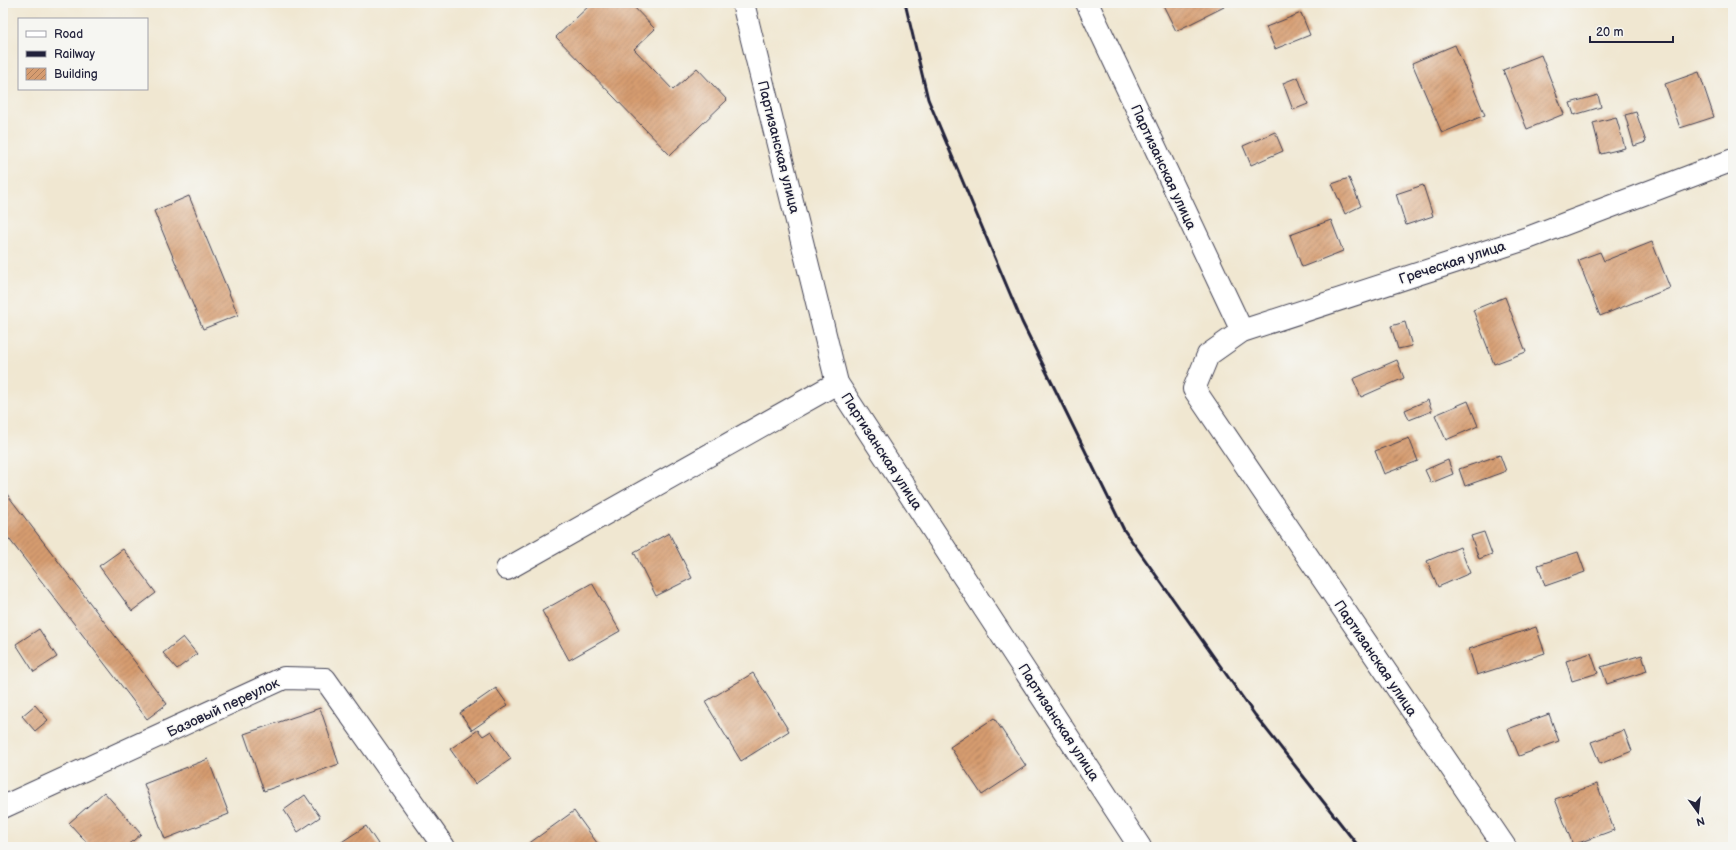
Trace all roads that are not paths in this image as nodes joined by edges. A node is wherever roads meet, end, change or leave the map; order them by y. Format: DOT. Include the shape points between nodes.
graph roads {
  1 [pos="743,3"];
  2 [pos="1087,3"];
  3 [pos="1733,160"];
  4 [pos="1242,331"];
  5 [pos="837,382"];
  6 [pos="1194,389"];
  7 [pos="507,569"];
  8 [pos="3,807"];
  9 [pos="444,847"];
  10 [pos="1140,847"];
  11 [pos="1505,847"];
  1 -- 5 [label="street, Партизанская улица"];
  2 -- 4 [label="street, Партизанская улица"];
  3 -- 4 [label="street, Греческая улица" via="1526,239"];
  4 -- 6 [label="street, Греческая улица" via="1208,355"];
  5 -- 7 [label="street"];
  5 -- 10 [label="street, Партизанская улица"];
  6 -- 11 [label="street, Партизанская улица"];
  8 -- 9 [label="street, Базовый переулок" via="284,678 325,679"];
}
